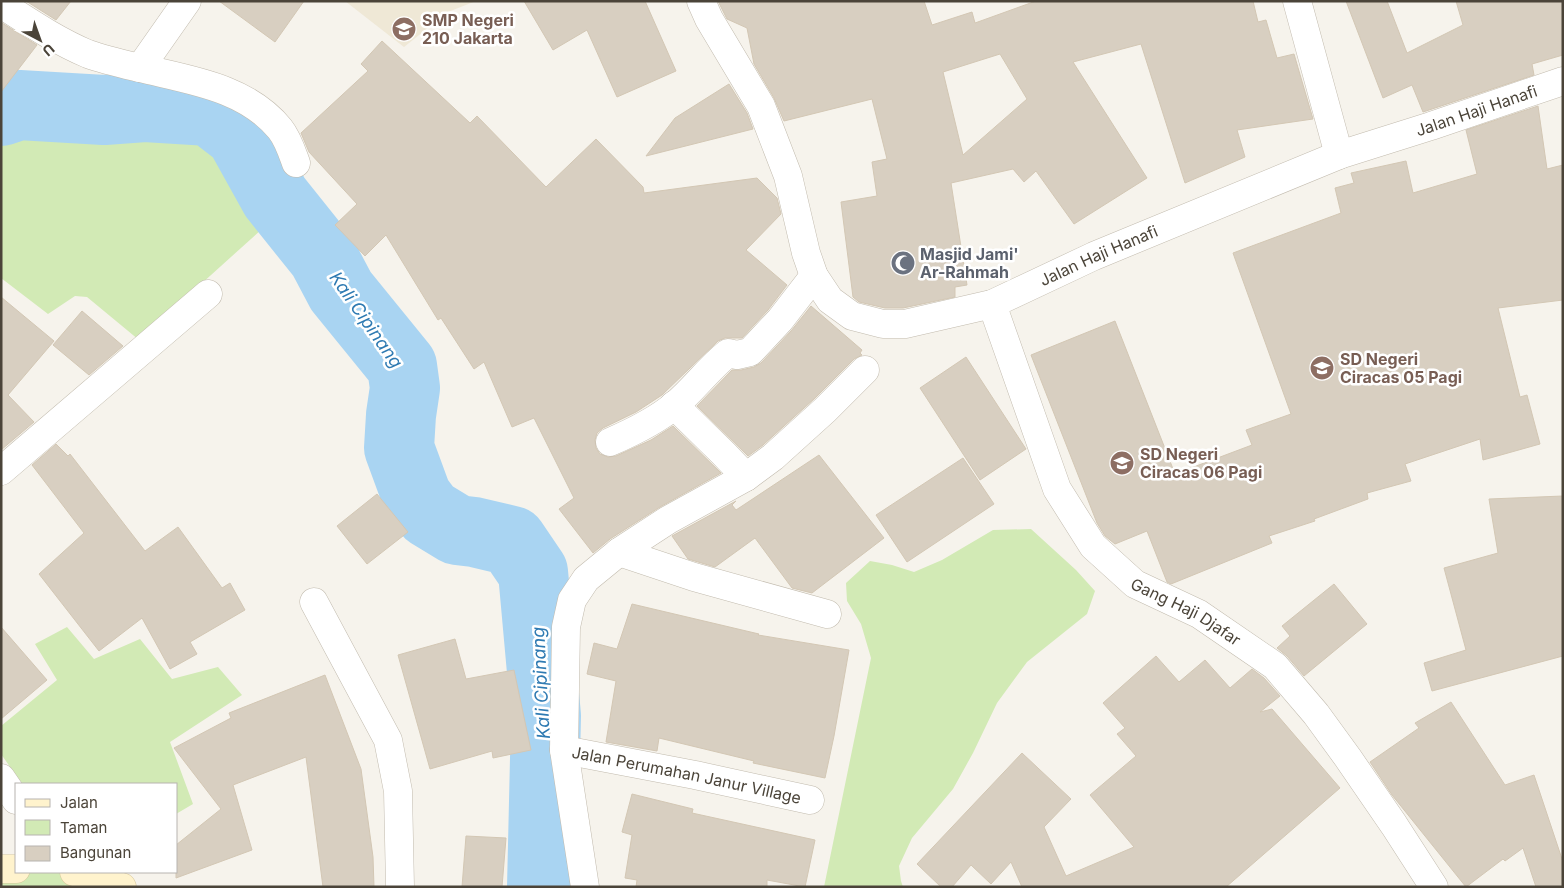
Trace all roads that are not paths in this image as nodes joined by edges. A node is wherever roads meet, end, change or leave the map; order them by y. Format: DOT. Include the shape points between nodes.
graph roads {
  1 [pos="187,1"];
  2 [pos="701,1"];
  3 [pos="1297,1"];
  4 [pos="1,4"];
  5 [pos="140,68"];
  6 [pos="1563,81"];
  7 [pos="1339,155"];
  8 [pos="296,164"];
  9 [pos="814,276"];
  10 [pos="208,294"];
  11 [pos="992,304"];
  12 [pos="865,370"];
  13 [pos="674,405"];
  14 [pos="610,442"];
  15 [pos="1,471"];
  16 [pos="746,477"];
  17 [pos="619,552"];
  18 [pos="314,602"];
  19 [pos="827,614"];
  20 [pos="564,750"];
  21 [pos="1,778"];
  22 [pos="15,799"];
  23 [pos="810,800"];
  24 [pos="1,869"];
  25 [pos="15,869"];
  26 [pos="77,873"];
  27 [pos="122,887"];
  28 [pos="400,887"];
  29 [pos="585,887"];
  30 [pos="1434,887"];
  1 -- 5 [label="street"];
  2 -- 9 [label="street, Jalan Haji Hanafi" via="761,106 788,176"];
  3 -- 7 [label="street"];
  4 -- 5 [label="street" via="43,32 87,53"];
  5 -- 8 [label="street" via="233,93 262,111 280,129"];
  6 -- 7 [label="street, Jalan Haji Hanafi"];
  7 -- 11 [label="street, Jalan Haji Hanafi" via="1094,256"];
  9 -- 11 [label="street, Jalan Haji Hanafi" via="830,300 852,316 884,324 905,324"];
  9 -- 13 [label="street" via="750,352 728,353"];
  10 -- 15 [label="street"];
  11 -- 30 [label="street, Gang Haji Djafar" via="1057,490 1093,546 1135,584 1199,614 1275,666 1348,758"];
  12 -- 16 [label="street, Jalan Perumahan Janur Village" via="826,410"];
  13 -- 14 [label="street" via="640,428"];
  13 -- 16 [label="street"];
  16 -- 17 [label="street, Jalan Perumahan Janur Village" via="668,520"];
  17 -- 19 [label="street" via="694,577"];
  17 -- 20 [label="street, Jalan Perumahan Janur Village" via="586,579 572,600 566,627"];
  18 -- 28 [label="street" via="388,740 398,791"];
  20 -- 23 [label="street, Jalan Perumahan Janur Village"];
  20 -- 29 [label="street, Jalan Perumahan Janur Village"];
  21 -- 22 [label="street"];
  24 -- 25 [label="street"];
  26 -- 27 [label="street"];
}
